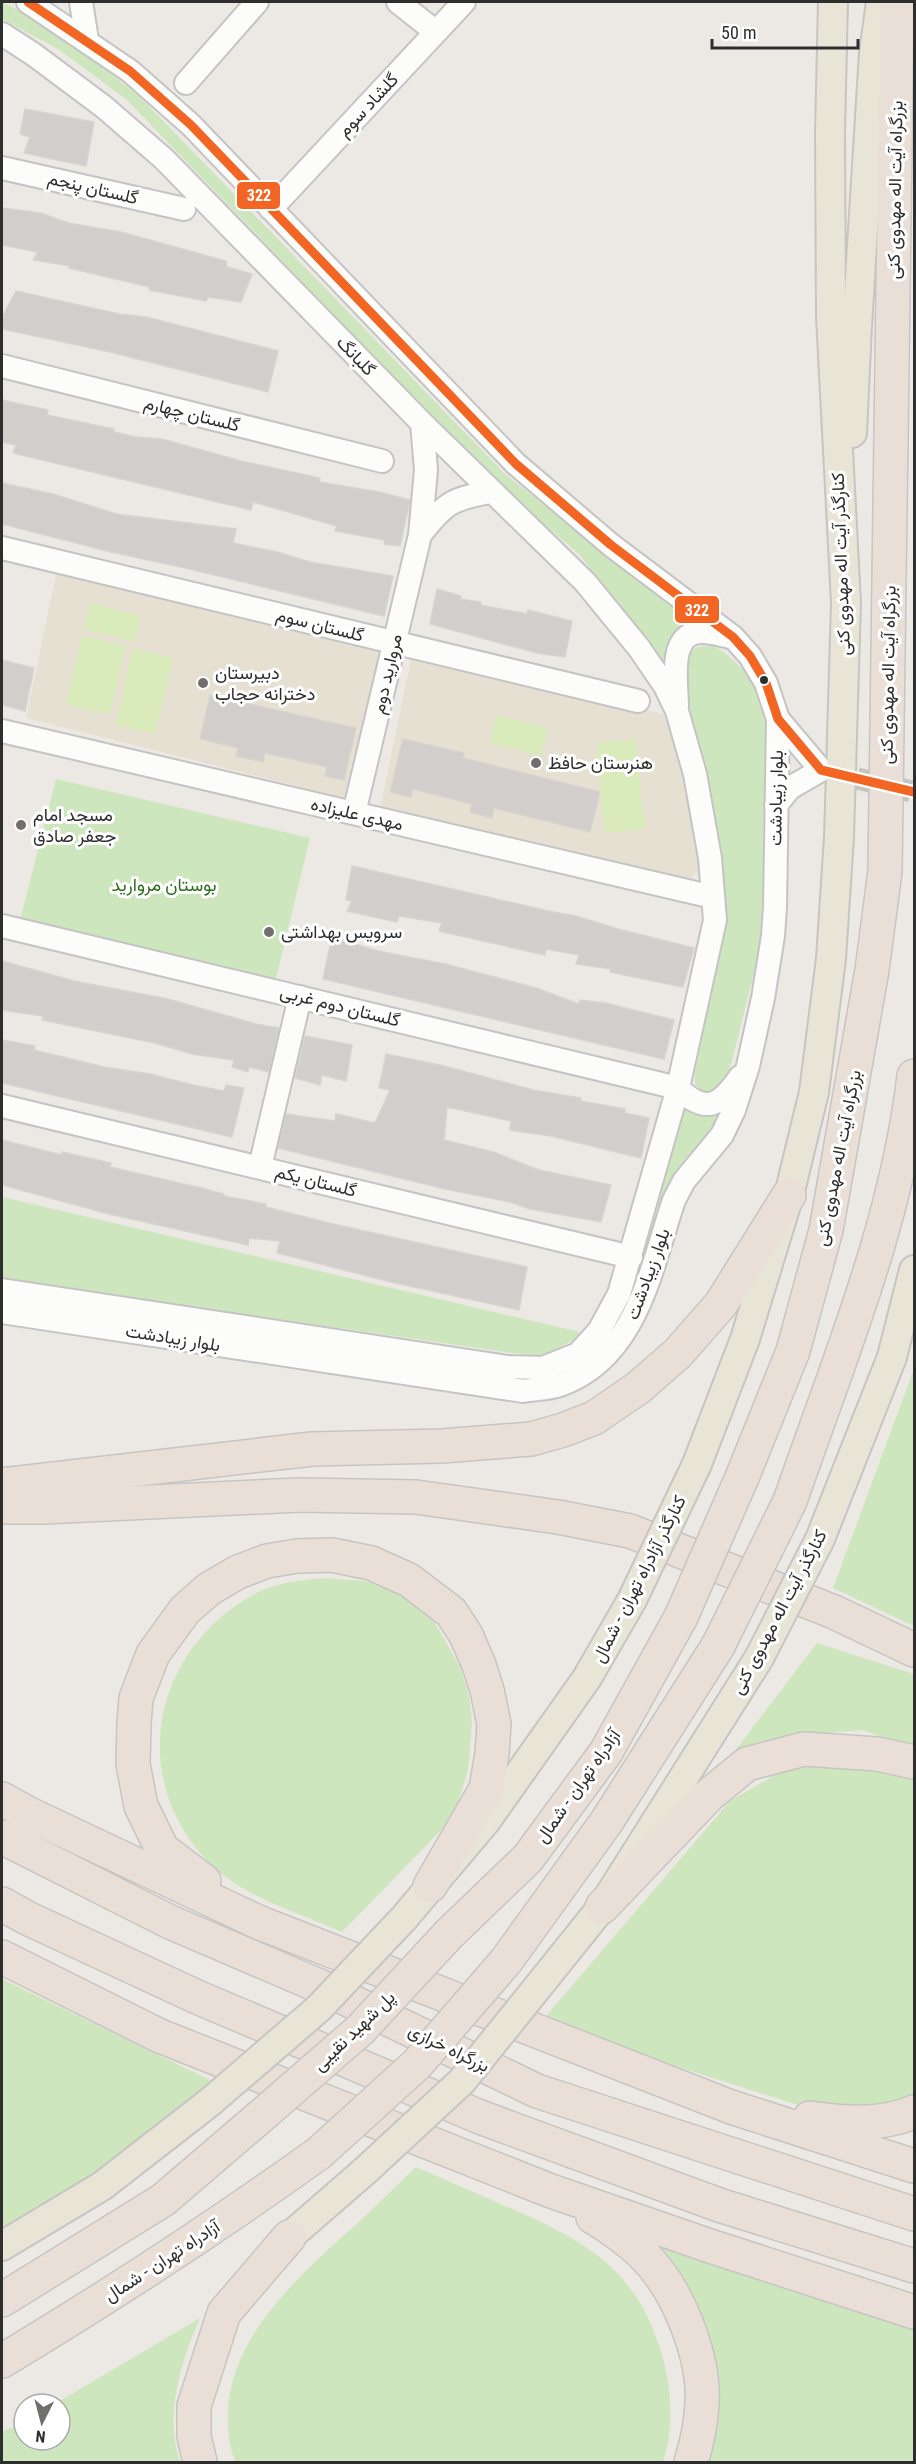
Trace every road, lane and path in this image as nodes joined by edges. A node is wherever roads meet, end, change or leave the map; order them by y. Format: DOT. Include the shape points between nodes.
graph roads {
  1 [pos="28,2"];
  2 [pos="81,2"];
  3 [pos="257,2"];
  4 [pos="398,2"];
  5 [pos="465,2"];
  6 [pos="833,2"];
  7 [pos="881,2"];
  8 [pos="897,2"];
  9 [pos="436,32"];
  10 [pos="2,34"];
  11 [pos="87,40"];
  12 [pos="33,54"];
  13 [pos="2,59"];
  14 [pos="186,83"];
  15 [pos="2,168"];
  16 [pos="184,209"];
  17 [pos="271,209"];
  18 [pos="2,366"];
  19 [pos="422,423"];
  20 [pos="382,461"];
  21 [pos="490,492"];
  22 [pos="420,536"];
  23 [pos="2,548"];
  24 [pos="846,603"];
  25 [pos="733,637"];
  26 [pos="395,643"];
  27 [pos="638,702"];
  28 [pos="677,711"];
  29 [pos="778,719"];
  30 [pos="2,730"];
  31 [pos="776,805"];
  32 [pos="354,813"];
  33 [pos="713,897"];
  34 [pos="2,926"];
  35 [pos="300,997"];
  36 [pos="748,1066"];
  37 [pos="915,1076"];
  38 [pos="678,1088"];
  39 [pos="2,1106"];
  40 [pos="260,1167"];
  41 [pos="789,1195"];
  42 [pos="631,1257"];
  43 [pos="915,1270"];
  44 [pos="2,1290"];
  45 [pos="2,1312"];
  46 [pos="2,1485"];
  47 [pos="2,1506"];
  48 [pos="681,1617"];
  49 [pos="915,1650"];
  50 [pos="915,1762"];
  51 [pos="2,1799"];
  52 [pos="2,1837"];
  53 [pos="430,1886"];
  54 [pos="2,1904"];
  55 [pos="602,1907"];
  56 [pos="258,1922"];
  57 [pos="449,1934"];
  58 [pos="2,1957"];
  59 [pos="731,2107"];
  60 [pos="915,2112"];
  61 [pos="915,2166"];
  62 [pos="551,2191"];
  63 [pos="915,2214"];
  64 [pos="289,2237"];
  65 [pos="2,2246"];
  66 [pos="915,2266"];
  67 [pos="2,2300"];
  68 [pos="915,2312"];
  69 [pos="2,2361"];
  70 [pos="200,2463"];
  71 [pos="692,2463"];
  1 -- 11 [label="street"];
  2 -- 11 [label="street"];
  3 -- 14 [label="street"];
  4 -- 9 [label="street"];
  5 -- 9 [label="street, گلشاد سوم"];
  6 -- 24 [label="main road, کنارگذر آیت اله مهدوی کنی" via="831,317"];
  7 -- 24 [label="main road" via="874,53 856,326"];
  8 -- 48 [label="highway, بزرگراه آیت اله مهدوی کنی, bridge" via="885,871 872,970 826,1230 793,1351"];
  9 -- 17 [label="street, گلشاد سوم"];
  10 -- 12 [label="street, گلبانگ"];
  11 -- 17 [label="street" via="130,71 191,125"];
  12 -- 13 [label="street" via="9,54"];
  12 -- 19 [label="street, گلبانگ" via="104,106 164,159"];
  15 -- 16 [label="street, گلستان پنجم"];
  17 -- 25 [label="street" via="516,464 611,545"];
  18 -- 20 [label="street, گلستان چهارم"];
  19 -- 21 [label="street, گلبانگ"];
  19 -- 22 [label="street, مروارید دوم" via="426,470"];
  21 -- 22 [label="street, مروارید دوم" via="462,497 438,512"];
  21 -- 28 [label="street, گلبانگ" via="585,582 639,648"];
  22 -- 26 [label="street, مروارید دوم"];
  23 -- 26 [label="street, گلستان سوم"];
  24 -- 41 [label="main road, کنارگذر آیت اله مهدوی کنی" via="831,959 814,1092"];
  25 -- 28 [label="street" via="702,632 690,634 681,643 677,656"];
  25 -- 29 [label="street, بلوار زیبادشت" via="766,683"];
  26 -- 27 [label="street, گلستان سوم"];
  26 -- 32 [label="street, مروارید دوم"];
  28 -- 33 [label="street, بلوار زیبادشت" via="694,774"];
  29 -- 31 [label="street, بلوار زیبادشت"];
  29 -- 31 [label="street" via="821,770 790,788"];
  30 -- 32 [label="street, مهدی علیزاده"];
  31 -- 36 [label="street, بلوار زیبادشت" via="773,936"];
  32 -- 33 [label="street, مهدی علیزاده"];
  33 -- 38 [label="street, بلوار زیبادشت" via="715,920"];
  34 -- 35 [label="street, گلستان دوم غربی"];
  35 -- 38 [label="street, گلستان دوم غربی"];
  35 -- 40 [label="street"];
  36 -- 38 [label="street, گلستان دوم غربی" via="727,1096 715,1104 691,1101"];
  36 -- 45 [label="street, بلوار زیبادشت" via="722,1135 684,1181 674,1200 641,1298 621,1339 605,1358 558,1386 523,1391"];
  37 -- 69 [label="highway, آزادراه تهران - شمال, bridge" via="885,1226 789,1501 718,1646 607,1821 507,1961 417,2064 319,2153 91,2308"];
  38 -- 42 [label="street, بلوار زیبادشت"];
  39 -- 40 [label="street, گلستان یکم"];
  40 -- 42 [label="street, گلستان یکم"];
  41 -- 46 [label="highway" via="721,1304 678,1353 603,1412 563,1430 531,1439 312,1449"];
  41 -- 53 [label="main road, کنارگذر آزادراه تهران - شمال, bridge" via="745,1339 697,1464 632,1600 587,1678 493,1812"];
  42 -- 44 [label="street, بلوار زیبادشت" via="619,1294 599,1332 578,1354 543,1368 508,1368"];
  43 -- 55 [label="main road, کنارگذر آیت اله مهدوی کنی, bridge" via="892,1357 820,1539 759,1658"];
  47 -- 49 [label="highway" via="299,1495 416,1497 558,1516 630,1531 834,1612"];
  48 -- 57 [label="highway, آزادراه تهران - شمال" via="606,1752 528,1858"];
  50 -- 55 [label="highway" via="877,1754 804,1749 747,1764 709,1795"];
  51 -- 56 [label="highway"];
  52 -- 63 [label="highway, بزرگراه خرازی" via="170,1922 324,1988 537,2091"];
  53 -- 56 [label="highway" via="486,1790 492,1754 494,1724 487,1690 466,1635 451,1612 409,1580 371,1563 332,1555 267,1561 209,1589 169,1631 153,1654 136,1698 133,1743 141,1806 162,1850"];
  53 -- 65 [label="main road, کنارگذر آزادراه تهران - شمال, bridge" via="319,2008 210,2103 102,2186"];
  54 -- 66 [label="highway" via="197,1997 482,2118 719,2205"];
  55 -- 64 [label="main road, کنارگذر آیت اله مهدوی کنی, bridge" via="462,2081"];
  56 -- 59 [label="highway"];
  57 -- 67 [label="highway, پل شهید نقیبی, bridge" via="360,2030 163,2200"];
  58 -- 62 [label="highway" via="160,2036"];
  59 -- 60 [label="highway" via="851,2123"];
  59 -- 61 [label="highway"];
  62 -- 68 [label="highway"];
  62 -- 71 [label="highway" via="633,2245 652,2264 683,2317 698,2364 703,2402"];
  64 -- 70 [label="highway" via="224,2313 194,2406 194,2436"];
}
